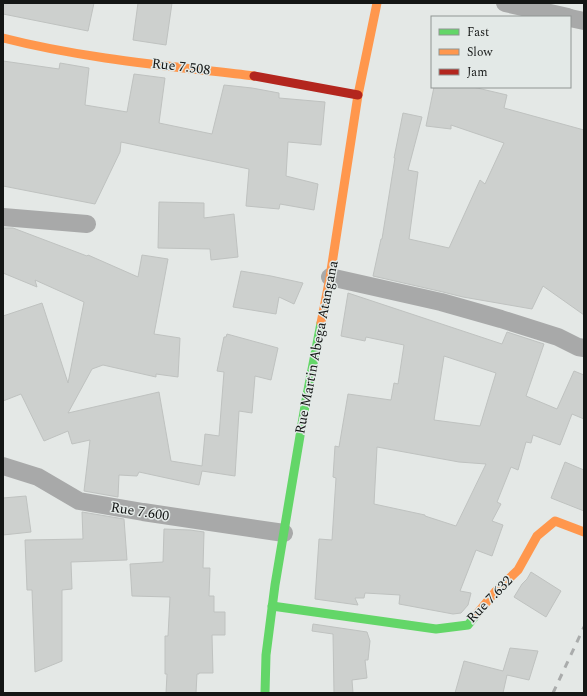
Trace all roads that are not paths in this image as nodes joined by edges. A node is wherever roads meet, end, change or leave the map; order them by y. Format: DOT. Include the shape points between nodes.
graph roads {
  1 [pos="377,3"];
  2 [pos="505,3"];
  3 [pos="564,16"];
  4 [pos="571,18"];
  5 [pos="584,21"];
  6 [pos="3,38"];
  7 [pos="358,95"];
  8 [pos="3,217"];
  9 [pos="88,224"];
  10 [pos="330,277"];
  11 [pos="584,348"];
  12 [pos="3,466"];
  13 [pos="284,532"];
  14 [pos="584,532"];
  15 [pos="272,606"];
  16 [pos="265,693"];
  1 -- 7 [label="street, Rue Martin Abega Atangana"];
  2 -- 3 [label="street"];
  4 -- 5 [label="street"];
  6 -- 7 [label="street, Rue 7.508" via="92,56 254,76"];
  7 -- 10 [label="street, Rue Martin Abega Atangana"];
  8 -- 9 [label="street"];
  10 -- 11 [label="street" via="441,302 558,337"];
  10 -- 13 [label="street, Rue Martin Abega Atangana"];
  12 -- 13 [label="street, Rue 7.600" via="38,477 79,501"];
  13 -- 15 [label="street, Rue Martin Abega Atangana"];
  14 -- 15 [label="street, Rue 7.632" via="555,521 537,536 518,570 495,592 468,625 436,629"];
  15 -- 16 [label="street, Rue Martin Abega Atangana" via="266,654"];
}
